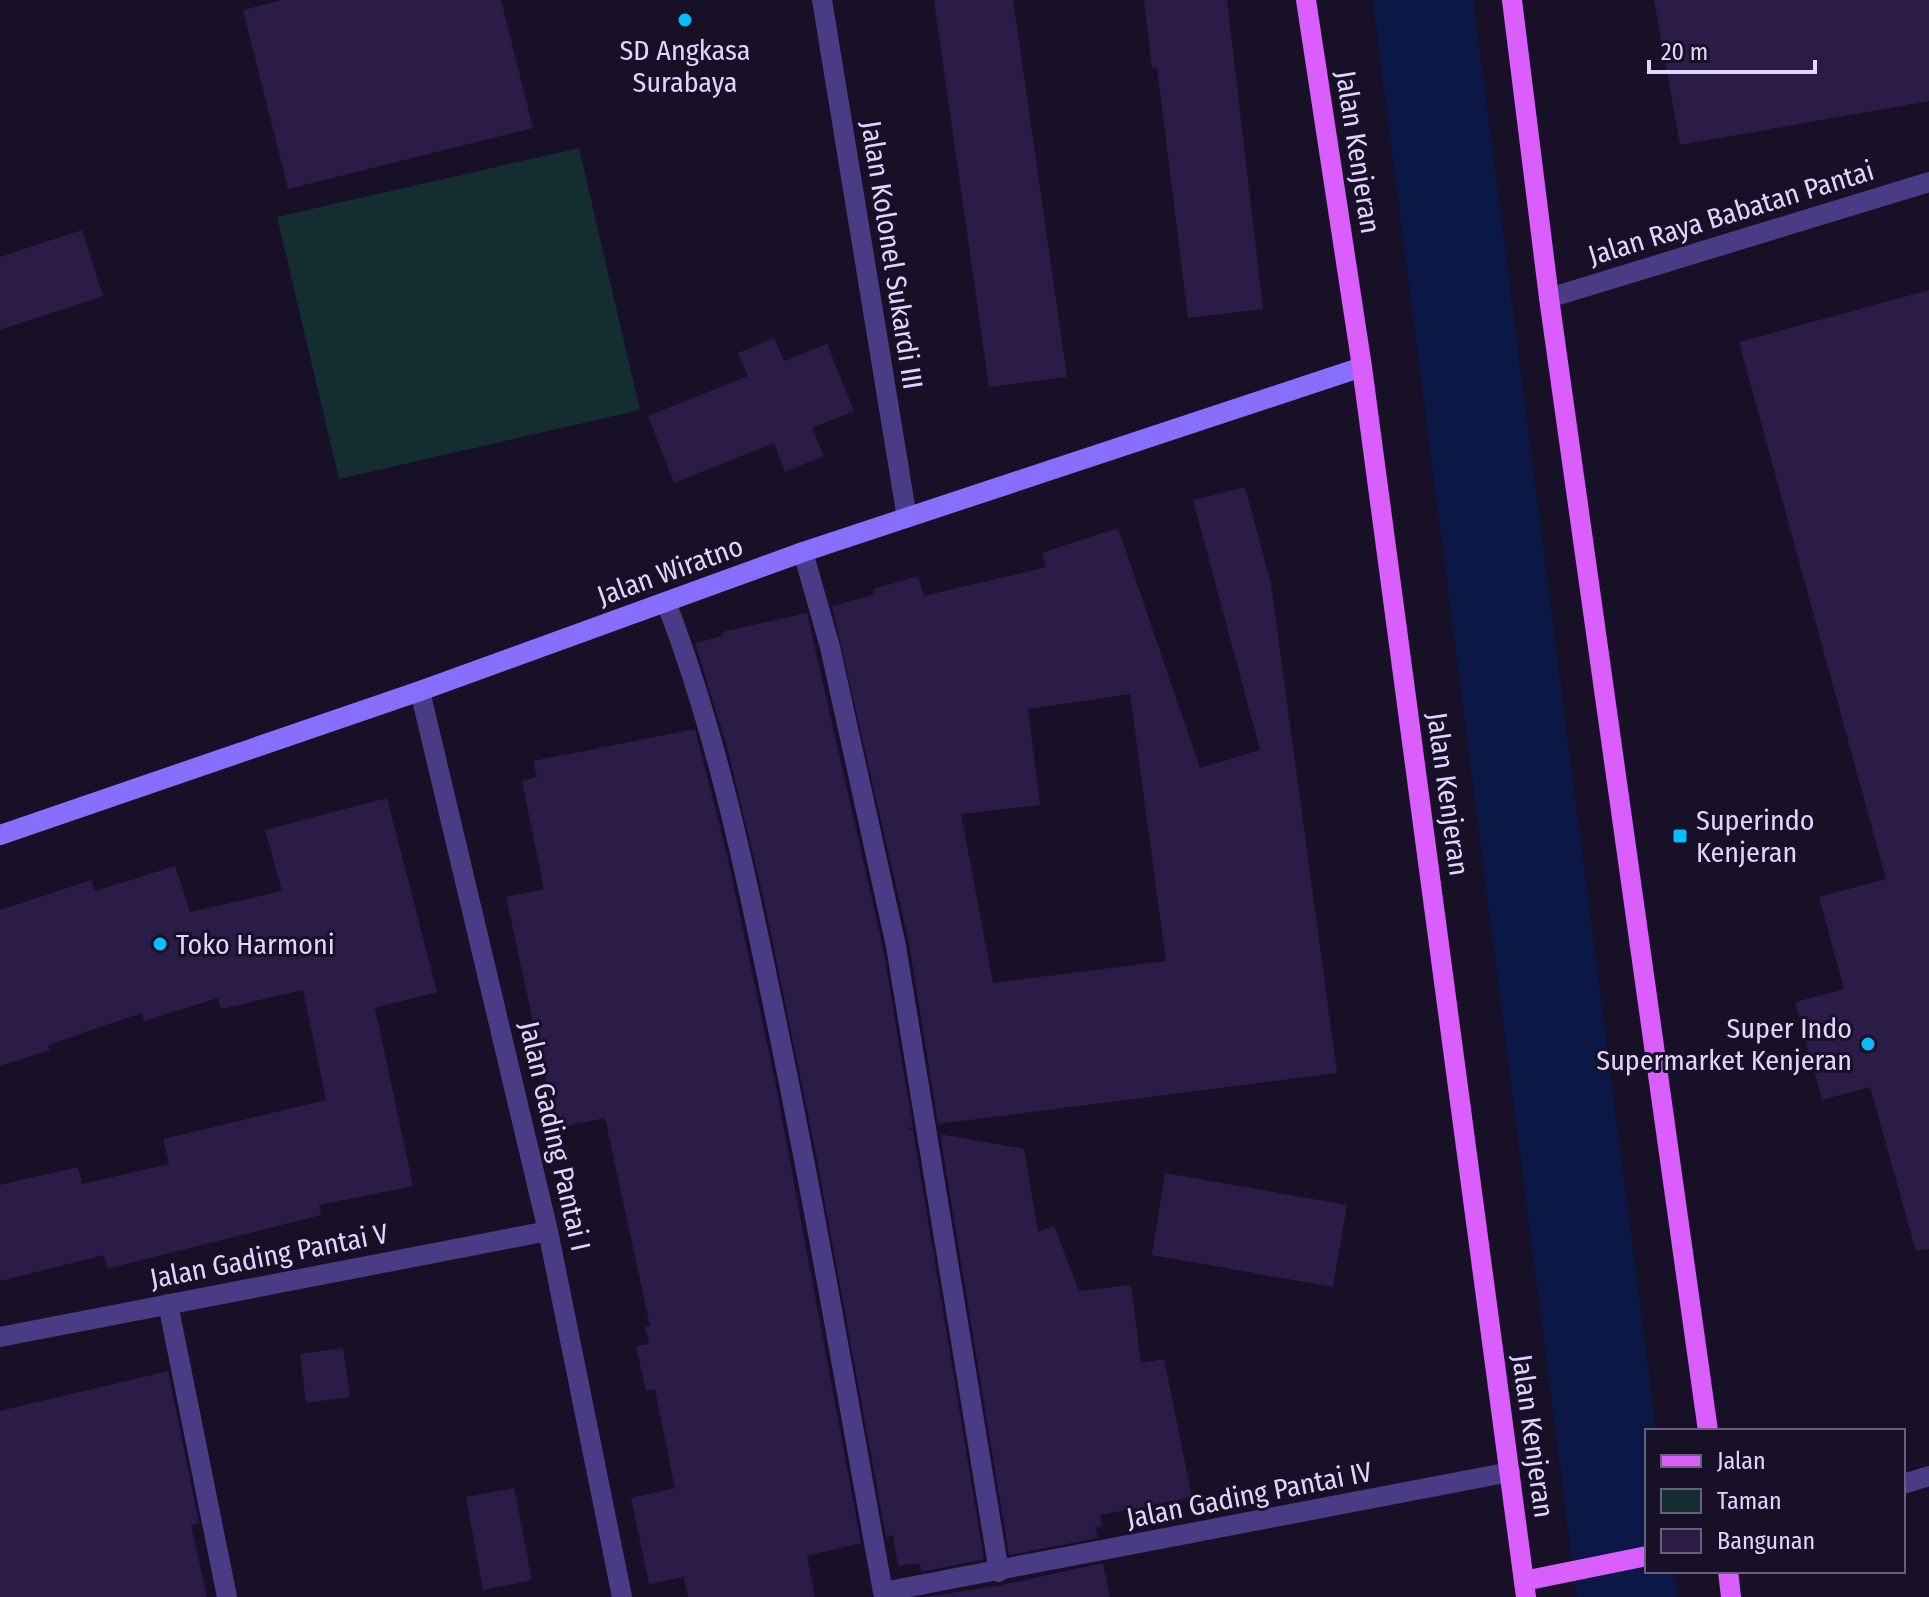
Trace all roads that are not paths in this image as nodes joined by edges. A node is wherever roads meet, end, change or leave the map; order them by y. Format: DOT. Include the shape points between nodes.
graph roads {
  1 [pos="822,0"];
  2 [pos="1306,0"];
  3 [pos="1512,0"];
  4 [pos="1929,182"];
  5 [pos="1549,298"];
  6 [pos="1362,367"];
  7 [pos="907,518"];
  8 [pos="803,552"];
  9 [pos="666,602"];
  10 [pos="420,691"];
  11 [pos="0,835"];
  12 [pos="548,1231"];
  13 [pos="168,1304"];
  14 [pos="0,1337"];
  15 [pos="1708,1429"];
  16 [pos="1510,1472"];
  17 [pos="1929,1476"];
  18 [pos="1905,1483"];
  19 [pos="1645,1557"];
  20 [pos="999,1572"];
  21 [pos="1728,1573"];
  22 [pos="1529,1586"];
  23 [pos="227,1597"];
  24 [pos="622,1597"];
  25 [pos="1731,1597"];
  1 -- 7 [label="street, Jalan Kolonel Sukardi III"];
  2 -- 6 [label="main road, Jalan Kenjeran"];
  3 -- 5 [label="main road"];
  4 -- 5 [label="street, Jalan Raya Babatan Pantai"];
  5 -- 15 [label="main road"];
  6 -- 7 [label="main road, Jalan Wiratno"];
  6 -- 16 [label="main road, Jalan Kenjeran"];
  7 -- 8 [label="main road, Jalan Wiratno"];
  8 -- 9 [label="main road, Jalan Wiratno"];
  8 -- 20 [label="street" via="830,647 896,946"];
  9 -- 10 [label="main road, Jalan Wiratno"];
  9 -- 20 [label="street, Jalan Gading Pantai IV" via="702,705 750,891 883,1592"];
  10 -- 11 [label="main road, Jalan Wiratno"];
  10 -- 12 [label="street, Jalan Gading Pantai I"];
  12 -- 13 [label="street, Jalan Gading Pantai V"];
  12 -- 24 [label="street, Jalan Gading Pantai I"];
  13 -- 14 [label="street, Jalan Gading Pantai V"];
  13 -- 23 [label="street"];
  16 -- 20 [label="street, Jalan Gading Pantai IV"];
  16 -- 22 [label="main road, Jalan Kenjeran"];
  17 -- 18 [label="street"];
  19 -- 22 [label="main road"];
  21 -- 25 [label="main road"];
}
